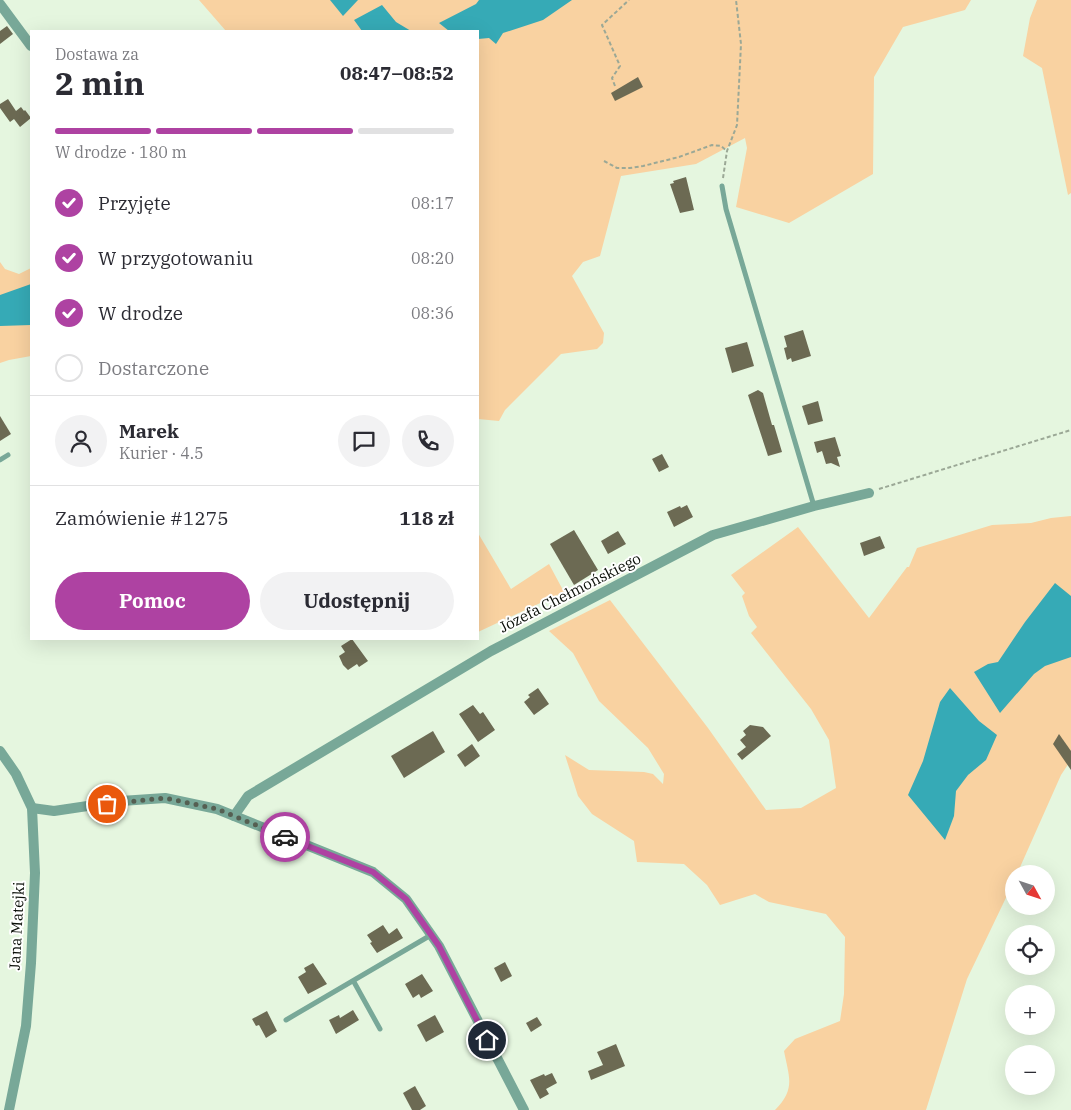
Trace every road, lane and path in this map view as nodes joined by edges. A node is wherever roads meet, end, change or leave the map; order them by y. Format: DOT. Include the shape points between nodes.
graph roads {
  1 [pos="629,0"];
  2 [pos="736,0"];
  3 [pos="0,4"];
  4 [pos="30,45"];
  5 [pos="615,86"];
  6 [pos="727,151"];
  7 [pos="604,161"];
  8 [pos="722,186"];
  9 [pos="1071,430"];
  10 [pos="8,455"];
  11 [pos="0,460"];
  12 [pos="868,493"];
  13 [pos="814,506"];
  14 [pos="0,751"];
  15 [pos="32,808"];
  16 [pos="234,816"];
  17 [pos="432,935"];
  18 [pos="354,982"];
  19 [pos="286,1020"];
  20 [pos="380,1029"];
  21 [pos="9,1110"];
  22 [pos="524,1110"];
  1 -- 5 [label="path" via="602,25 620,66 612,78"];
  2 -- 6 [label="path" via="741,44 737,125"];
  3 -- 4 [label="street"];
  6 -- 7 [label="path" via="721,146 712,146 630,168 617,168"];
  6 -- 8 [label="path"];
  8 -- 13 [label="lane" via="726,209"];
  9 -- 12 [label="path"];
  10 -- 11 [label="lane"];
  12 -- 13 [label="street, Józefa Chełmońskiego"];
  13 -- 16 [label="street, Józefa Chełmońskiego" via="713,535 491,651 248,796"];
  14 -- 15 [label="street, Jana Matejki" via="16,774"];
  15 -- 16 [label="street" via="54,811 165,798"];
  15 -- 21 [label="street, Jana Matejki" via="35,873 31,971 26,1026"];
  16 -- 17 [label="street" via="373,872 406,899"];
  17 -- 18 [label="lane"];
  17 -- 22 [label="street"];
  18 -- 19 [label="lane"];
  18 -- 20 [label="lane"];
}
